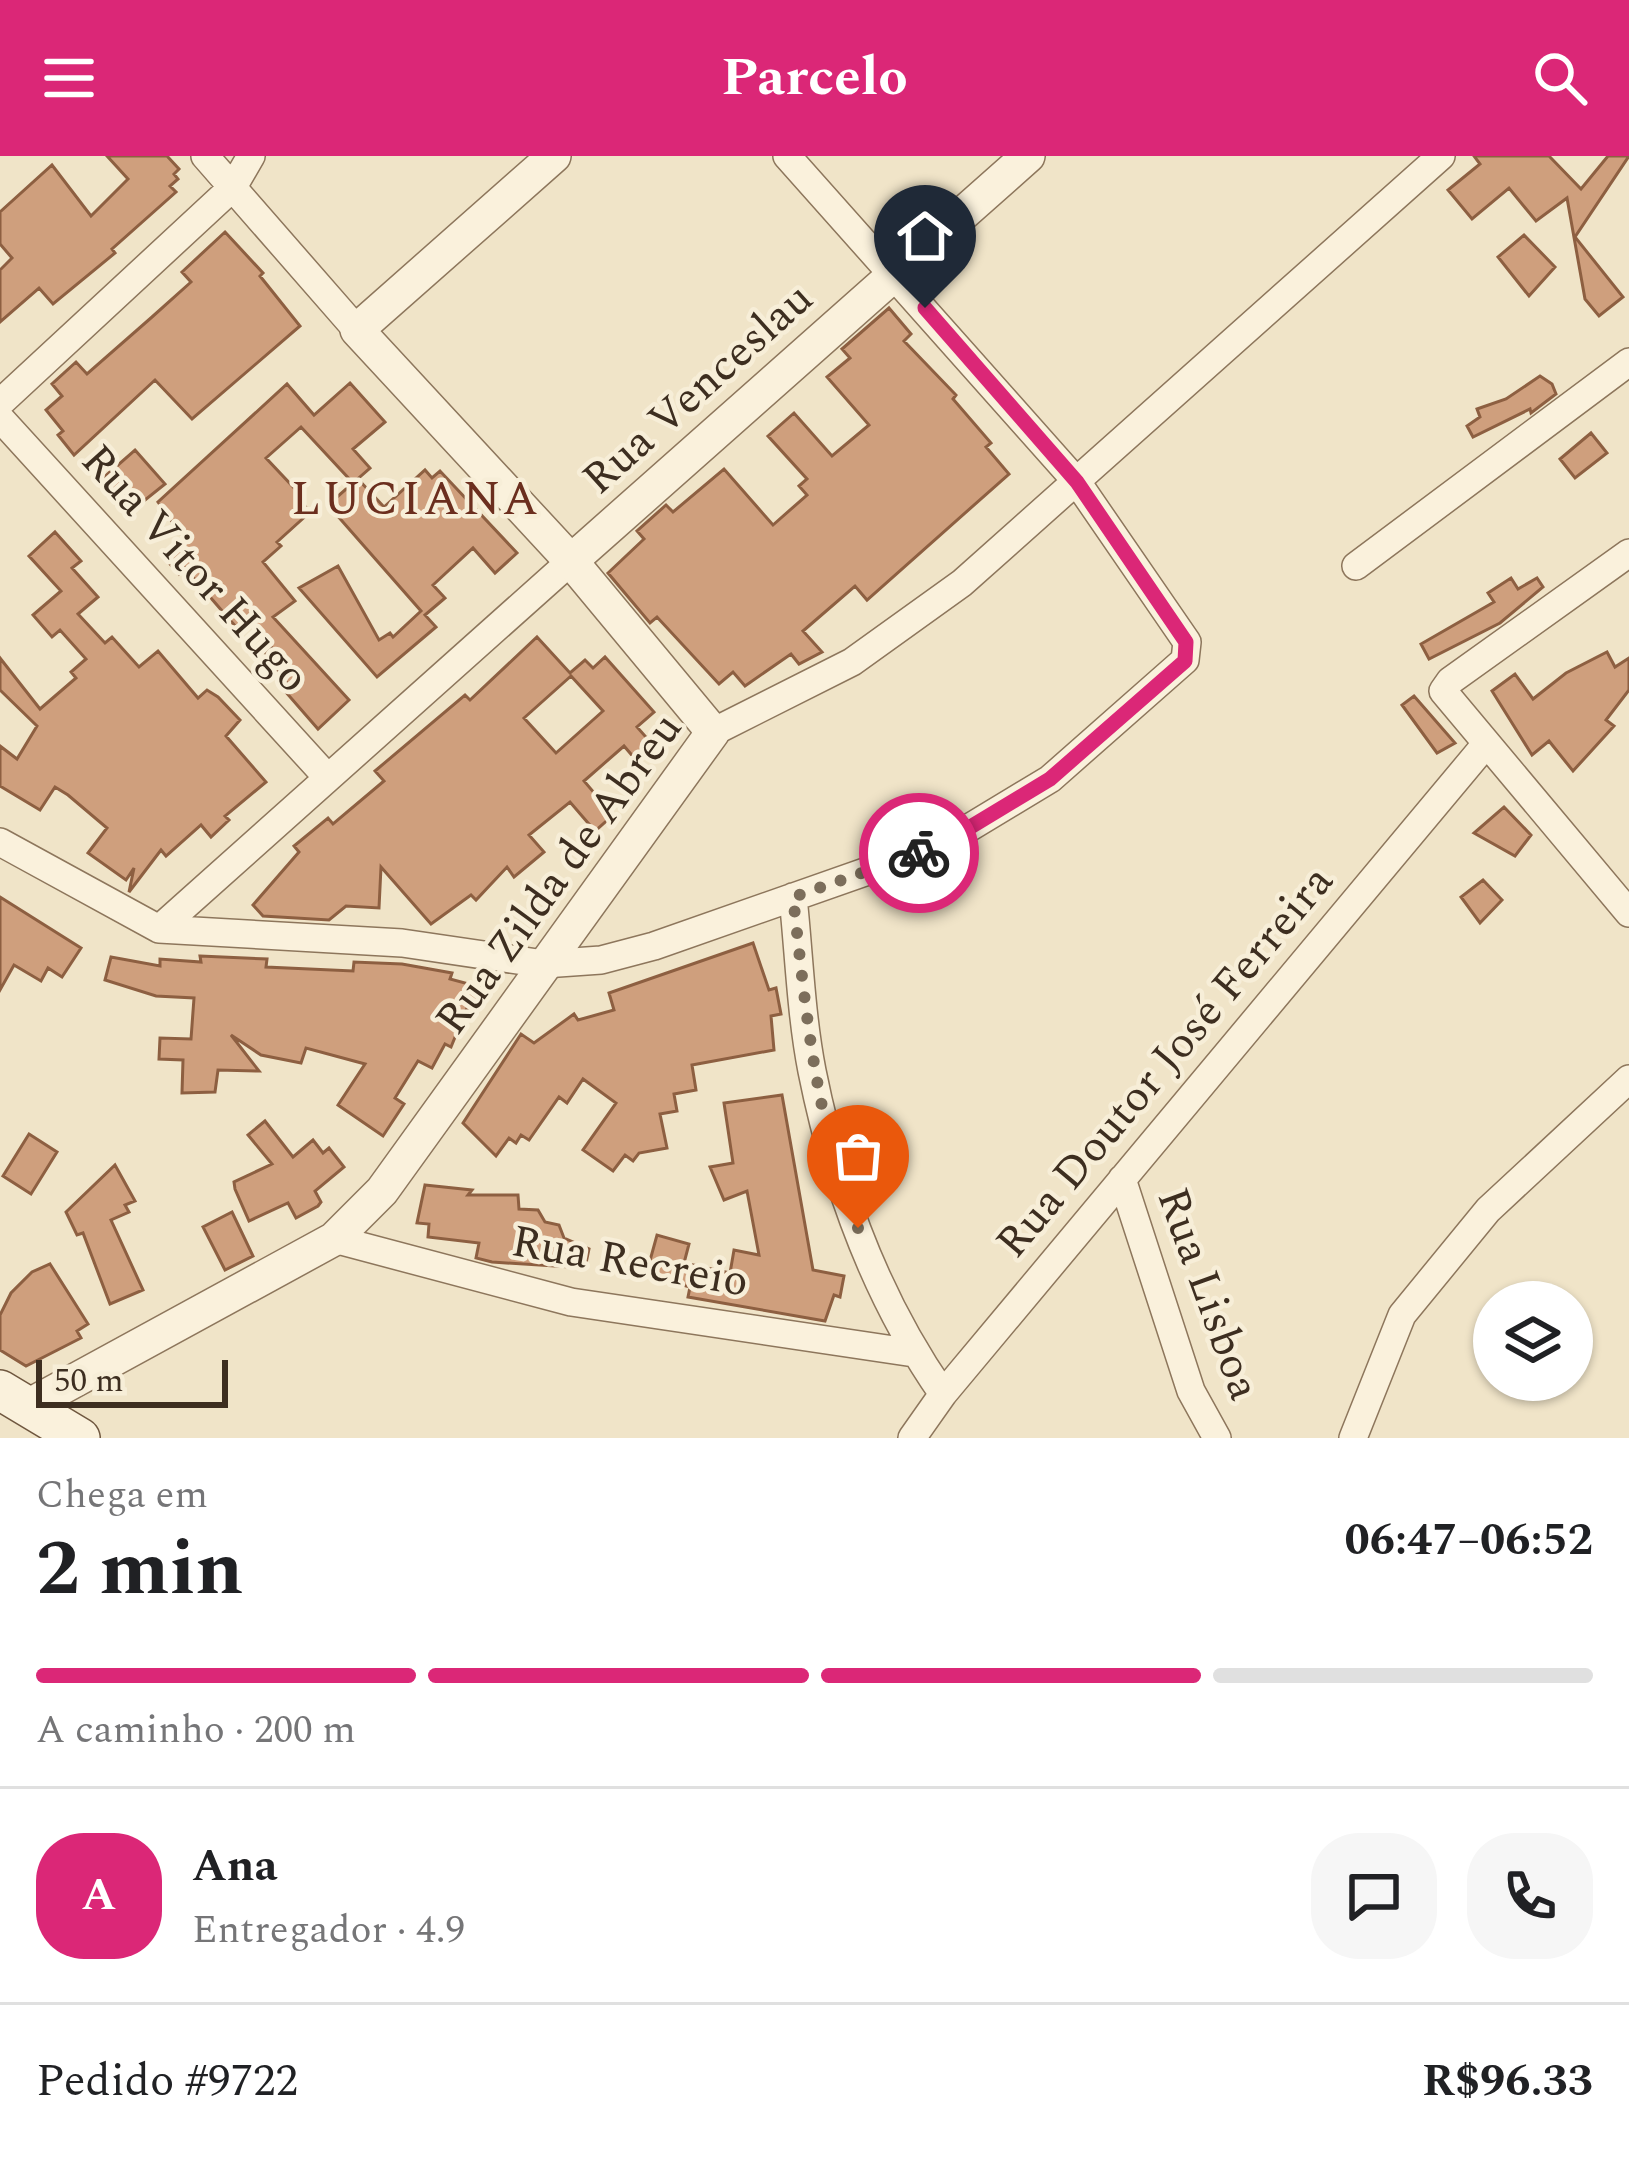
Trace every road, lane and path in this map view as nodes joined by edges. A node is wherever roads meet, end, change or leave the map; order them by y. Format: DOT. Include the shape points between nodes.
graph roads {
  1 [pos="206,156"];
  2 [pos="250,156"];
  3 [pos="554,156"];
  4 [pos="788,156"];
  5 [pos="1028,156"];
  6 [pos="1442,156"];
  7 [pos="233,187"];
  8 [pos="895,274"];
  9 [pos="357,330"];
  10 [pos="1629,362"];
  11 [pos="0,404"];
  12 [pos="0,418"];
  13 [pos="1077,482"];
  14 [pos="1629,554"];
  15 [pos="571,561"];
  16 [pos="1356,566"];
  17 [pos="713,732"];
  18 [pos="1486,744"];
  19 [pos="327,777"];
  20 [pos="0,842"];
  21 [pos="793,897"];
  22 [pos="1628,911"];
  23 [pos="159,929"];
  24 [pos="544,964"];
  25 [pos="1629,1079"];
  26 [pos="1121,1179"];
  27 [pos="334,1239"];
  28 [pos="914,1353"];
  29 [pos="943,1394"];
  30 [pos="24,1411"];
  31 [pos="80,1438"];
  32 [pos="912,1438"];
  33 [pos="1217,1438"];
  34 [pos="1352,1438"];
  1 -- 7 [label="street"];
  2 -- 7 [label="street"];
  3 -- 9 [label="street"];
  4 -- 8 [label="street"];
  5 -- 8 [label="street, Rua Venceslau"];
  6 -- 13 [label="street, Rua Zilda de Abreu"];
  7 -- 9 [label="street"];
  7 -- 11 [label="street"];
  8 -- 13 [label="street"];
  8 -- 15 [label="street, Rua Venceslau"];
  9 -- 15 [label="street"];
  10 -- 16 [label="street"];
  12 -- 19 [label="street, Rua Vitor Hugo"];
  13 -- 17 [label="street, Rua Zilda de Abreu" via="962,583 852,662"];
  13 -- 21 [label="street" via="1186,642 1185,661 1050,779 939,846"];
  14 -- 18 [label="street" via="1450,681 1447,702"];
  15 -- 17 [label="street"];
  15 -- 19 [label="street, Rua Venceslau"];
  17 -- 24 [label="street, Rua Zilda de Abreu"];
  18 -- 22 [label="street"];
  18 -- 26 [label="street, Rua Doutor José Ferreira"];
  19 -- 23 [label="street, Rua Venceslau"];
  20 -- 23 [label="street"];
  21 -- 24 [label="street" via="602,960"];
  21 -- 28 [label="street" via="812,1068 840,1184"];
  23 -- 24 [label="street" via="402,943"];
  24 -- 27 [label="street, Rua Zilda de Abreu" via="382,1191"];
  25 -- 34 [label="street" via="1488,1210 1402,1315"];
  26 -- 29 [label="street, Rua Doutor José Ferreira"];
  26 -- 33 [label="street, Rua Lisboa" via="1191,1391"];
  27 -- 28 [label="street, Rua Recreio" via="571,1302"];
  27 -- 30 [label="street, Rua Zilda de Abreu"];
  28 -- 29 [label="street"];
  29 -- 32 [label="street, Rua Doutor José Ferreira"];
  30 -- 31 [label="main road"];
}
